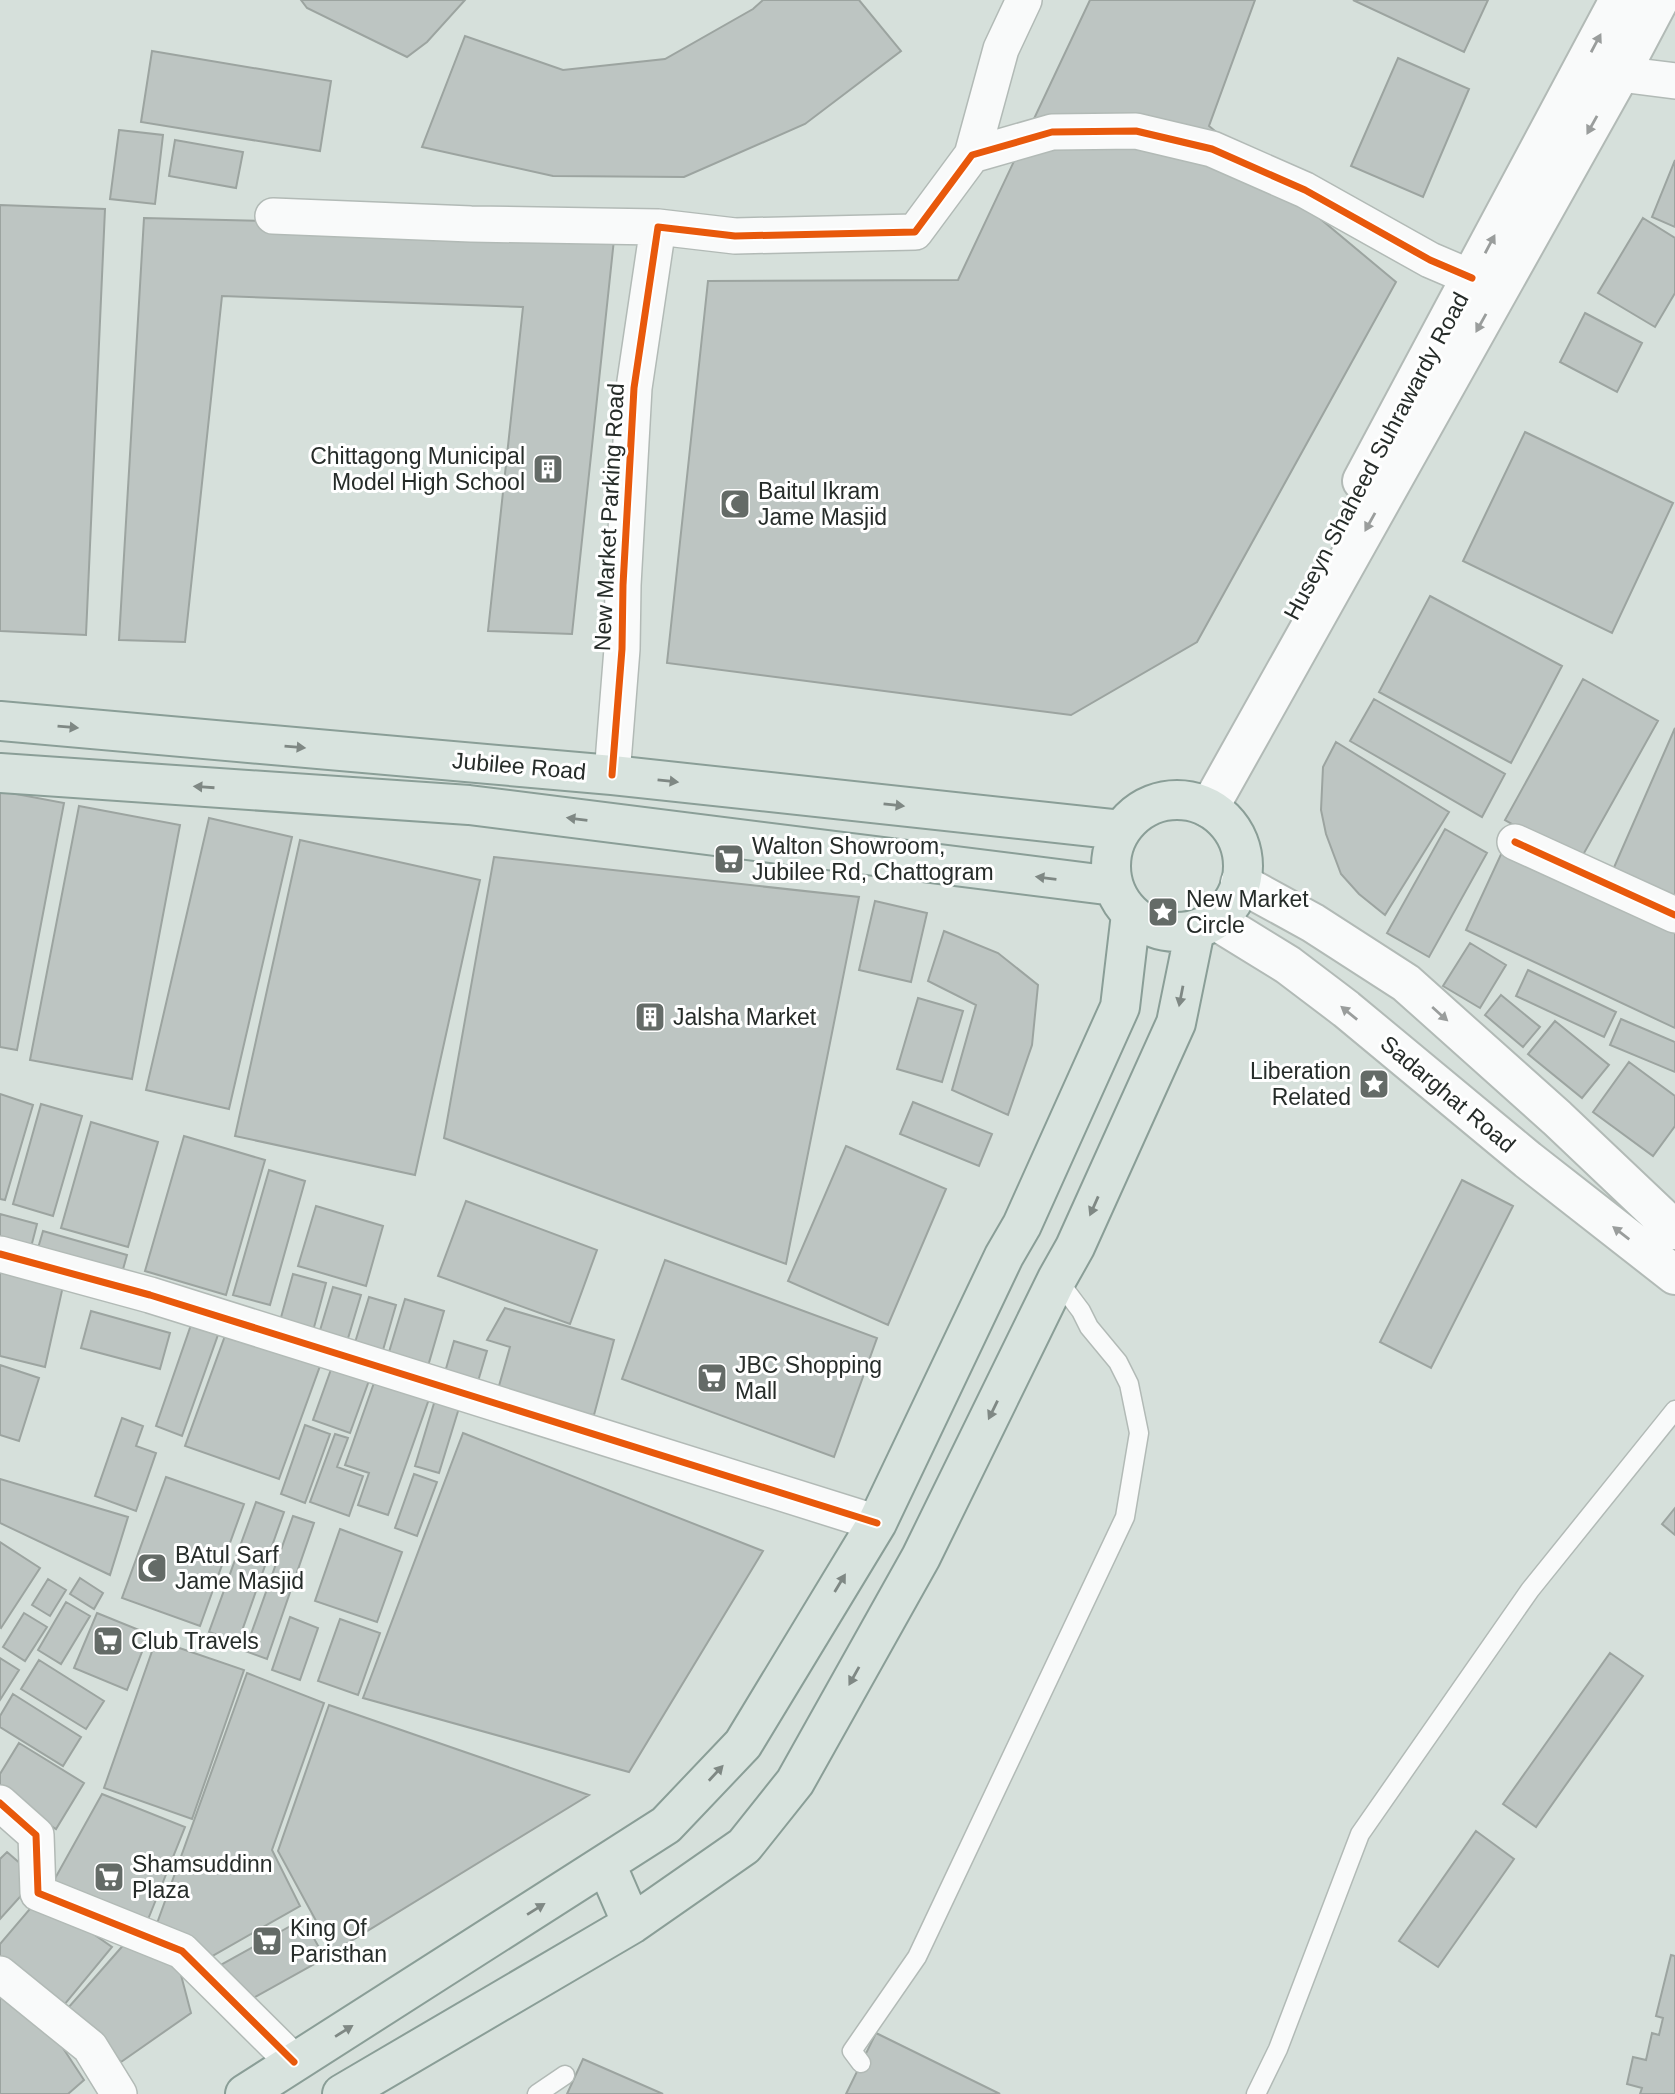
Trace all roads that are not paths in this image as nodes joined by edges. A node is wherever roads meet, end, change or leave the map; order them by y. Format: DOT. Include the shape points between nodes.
graph roads {
  1 [pos="1024,0"];
  2 [pos="1619,0"];
  3 [pos="1659,0"];
  4 [pos="1620,74"];
  5 [pos="1675,81"];
  6 [pos="972,155"];
  7 [pos="274,216"];
  8 [pos="658,228"];
  9 [pos="1472,278"];
  10 [pos="0,721"];
  11 [pos="0,773"];
  12 [pos="612,775"];
  13 [pos="1200,804"];
  14 [pos="1121,830"];
  15 [pos="1515,842"];
  16 [pos="1240,883"];
  17 [pos="1122,900"];
  18 [pos="1675,915"];
  19 [pos="1205,925"];
  20 [pos="1675,1230"];
  21 [pos="0,1254"];
  22 [pos="1675,1275"];
  23 [pos="1056,1279"];
  24 [pos="1675,1410"];
  25 [pos="877,1523"];
  26 [pos="0,1803"];
  27 [pos="606,1864"];
  28 [pos="632,1924"];
  29 [pos="0,1974"];
  30 [pos="294,2062"];
  31 [pos="861,2063"];
  32 [pos="565,2075"];
  33 [pos="119,2094"];
  34 [pos="245,2094"];
  35 [pos="342,2094"];
  36 [pos="537,2094"];
  37 [pos="1256,2094"];
  1 -- 6 [label="street" via="1001,49"];
  9 -- 2 [label="main road, Huseyn Shaheed Suhrawardy Road, one-way"];
  3 -- 4 [label="main road"];
  4 -- 5 [label="street"];
  4 -- 13 [label="main road, one-way"];
  6 -- 8 [label="street" via="915,232 735,236"];
  6 -- 9 [label="street" via="1052,132 1136,131 1212,149 1305,190 1430,260"];
  7 -- 8 [label="street"];
  8 -- 12 [label="street, New Market Parking Road" via="634,388"];
  9 -- 13 [label="main road, Huseyn Shaheed Suhrawardy Road"];
  10 -- 12 [label="main road, Jubilee Road, one-way"];
  17 -- 11 [label="main road, one-way" via="469,806"];
  12 -- 14 [label="main road, Jubilee Road, one-way"];
  13 -- 14 [label="main road" via="1170,799 1151,805"];
  13 -- 16 [label="main road" via="1226,822 1238,840"];
  14 -- 17 [label="main road" via="1111,867"];
  15 -- 18 [label="street"];
  16 -- 19 [label="main road" via="1231,904"];
  16 -- 20 [label="main road, one-way" via="1406,983"];
  17 -- 19 [label="main road" via="1150,926 1172,932"];
  17 -- 25 [label="main road" via="1120,1007 1022,1225"];
  22 -- 19 [label="main road, Sadarghat Road, one-way" via="1288,965"];
  19 -- 23 [label="main road, one-way" via="1176,1023 1075,1247"];
  21 -- 25 [label="street" via="150,1295"];
  23 -- 28 [label="main road, one-way" via="921,1557 795,1782 744,1846"];
  23 -- 31 [label="lane" via="1118,1362 1129,1384 1139,1433 1125,1517 917,1957 852,2051"];
  24 -- 37 [label="lane" via="1530,1590 1360,1834 1278,2049"];
  27 -- 25 [label="main road, one-way" via="666,1825 743,1744"];
  26 -- 30 [label="street" via="36,1835 38,1893 182,1951"];
  27 -- 28 [label="main road"];
  30 -- 27 [label="main road, one-way"];
  28 -- 35 [label="main road"];
  29 -- 33 [label="street" via="90,2047"];
  30 -- 34 [label="main road"];
  32 -- 36 [label="lane"];
}
